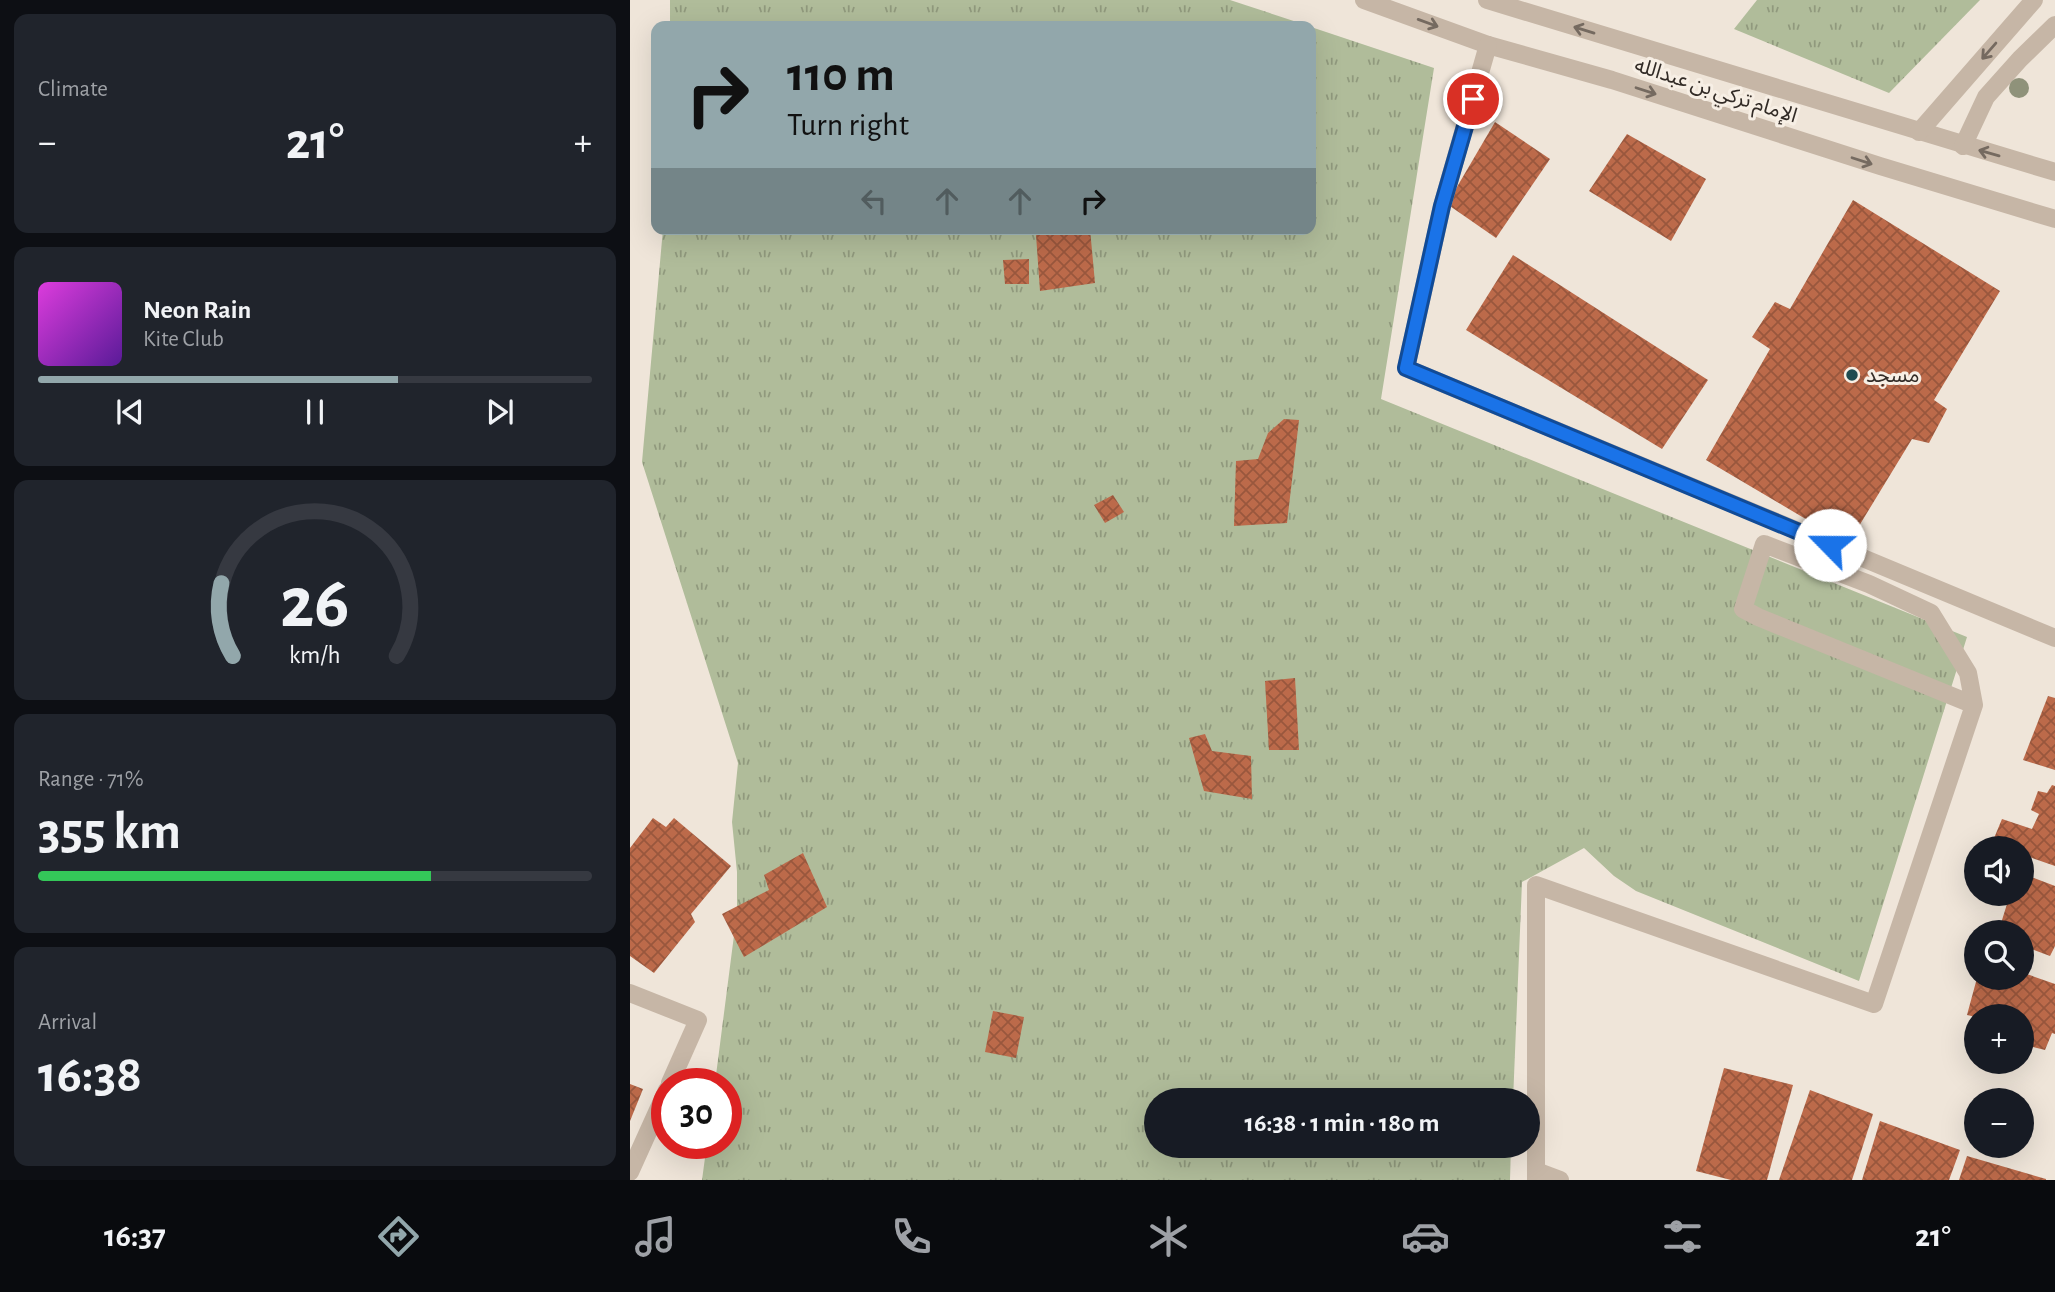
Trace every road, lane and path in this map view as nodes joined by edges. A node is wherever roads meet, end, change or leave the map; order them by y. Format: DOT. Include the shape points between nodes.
graph roads {
  1 [pos="1364,0"];
  2 [pos="1487,0"];
  3 [pos="2034,0"];
  4 [pos="2055,25"];
  5 [pos="1488,45"];
  6 [pos="1919,132"];
  7 [pos="1964,146"];
  8 [pos="2055,172"];
  9 [pos="2055,219"];
  10 [pos="2055,638"];
  11 [pos="1974,705"];
  12 [pos="630,993"];
  13 [pos="677,1068"];
  14 [pos="651,1125"];
  15 [pos="630,1172"];
  16 [pos="1536,1176"];
  17 [pos="1560,1180"];
  1 -- 5 [label="street, الإمام تركي بن عبدالله, one-way"];
  6 -- 2 [label="street, الإمام تركي بن عبدالله, one-way"];
  3 -- 6 [label="street, one-way"];
  4 -- 7 [label="street" via="1986,97"];
  5 -- 9 [label="street, الإمام تركي بن عبدالله, one-way"];
  5 -- 10 [label="street" via="1442,206 1406,368"];
  6 -- 7 [label="street, الإمام تركي بن عبدالله"];
  8 -- 7 [label="street, الإمام تركي بن عبدالله, one-way"];
  11 -- 11 [label="street" via="1968,673 1931,613 1764,544 1743,609"];
  11 -- 16 [label="street" via="1874,1004 1536,885"];
  12 -- 13 [label="street" via="698,1020"];
  14 -- 15 [label="street"];
  16 -- 17 [label="street"];
}
